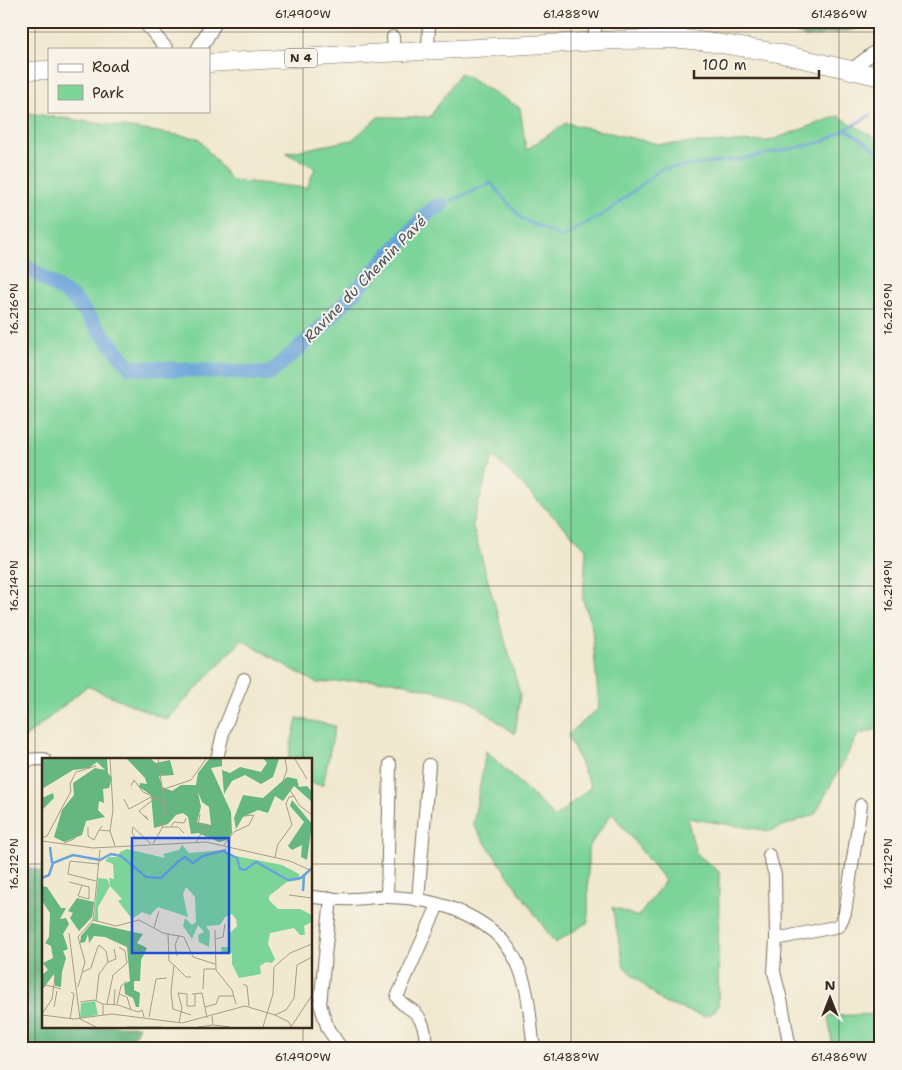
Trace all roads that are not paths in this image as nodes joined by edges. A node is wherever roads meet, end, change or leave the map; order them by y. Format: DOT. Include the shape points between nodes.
graph roads {
  1 [pos="143,21"];
  2 [pos="215,21"];
  3 [pos="429,21"];
  4 [pos="596,21"];
  5 [pos="594,41"];
  6 [pos="881,47"];
  7 [pos="166,48"];
  8 [pos="200,48"];
  9 [pos="428,51"];
  10 [pos="210,62"];
  11 [pos="852,69"];
  12 [pos="48,70"];
  13 [pos="21,71"];
  14 [pos="881,76"];
  15 [pos="244,679"];
  16 [pos="217,758"];
  17 [pos="42,759"];
  18 [pos="21,760"];
  19 [pos="390,764"];
  20 [pos="429,765"];
  21 [pos="861,805"];
  22 [pos="769,855"];
  23 [pos="312,897"];
  24 [pos="387,897"];
  25 [pos="331,898"];
  26 [pos="418,900"];
  27 [pos="438,905"];
  28 [pos="776,939"];
  29 [pos="342,1049"];
  30 [pos="426,1049"];
  31 [pos="534,1049"];
  32 [pos="790,1049"];
  1 -- 7 [label="street"];
  2 -- 8 [label="main road"];
  3 -- 9 [label="street"];
  4 -- 5 [label="street"];
  5 -- 9 [label="highway, N 4"];
  5 -- 11 [label="highway, N 4" via="684,39 778,53"];
  6 -- 11 [label="street"];
  9 -- 10 [label="highway, N 4" via="394,45"];
  11 -- 14 [label="highway, N 4"];
  12 -- 13 [label="highway"];
  15 -- 16 [label="street" via="224,729"];
  17 -- 18 [label="street"];
  19 -- 24 [label="street"];
  20 -- 26 [label="street"];
  21 -- 28 [label="street" via="846,913 839,926"];
  22 -- 28 [label="street" via="775,875"];
  23 -- 25 [label="street"];
  24 -- 25 [label="street"];
  24 -- 26 [label="street"];
  25 -- 29 [label="street" via="320,1004 328,1030"];
  26 -- 27 [label="street"];
  27 -- 30 [label="street" via="397,997 422,1023"];
  27 -- 31 [label="street" via="483,924 496,933 514,955 525,984"];
  28 -- 32 [label="street" via="774,972"];
}
